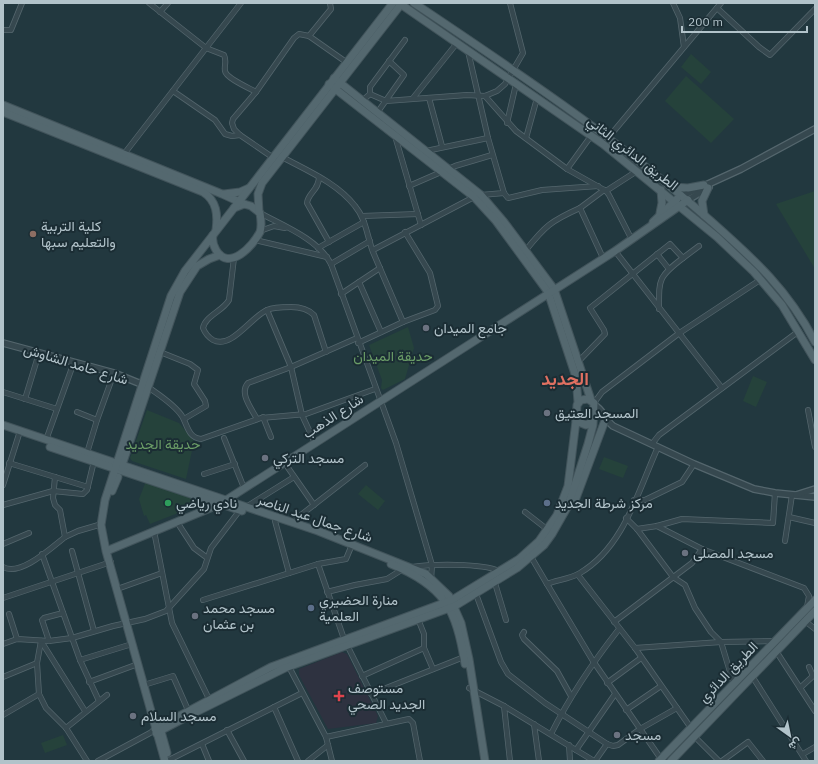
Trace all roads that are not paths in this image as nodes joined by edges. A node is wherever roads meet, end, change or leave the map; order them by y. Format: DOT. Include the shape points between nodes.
graph roads {
  1 [pos="22,3"];
  2 [pos="149,3"];
  3 [pos="168,3"];
  4 [pos="241,3"];
  5 [pos="330,3"];
  6 [pos="393,3"];
  7 [pos="414,3"];
  8 [pos="510,3"];
  9 [pos="673,3"];
  10 [pos="721,3"];
  11 [pos="401,4"];
  12 [pos="717,8"];
  13 [pos="815,9"];
  14 [pos="160,12"];
  15 [pos="3,30"];
  16 [pos="309,36"];
  17 [pos="405,40"];
  18 [pos="457,43"];
  19 [pos="206,48"];
  20 [pos="684,48"];
  21 [pos="468,51"];
  22 [pos="346,62"];
  23 [pos="389,62"];
  24 [pos="514,70"];
  25 [pos="509,79"];
  26 [pos="335,83"];
  27 [pos="516,84"];
  28 [pos="173,91"];
  29 [pos="256,92"];
  30 [pos="370,94"];
  31 [pos="478,94"];
  32 [pos="485,96"];
  33 [pos="413,98"];
  34 [pos="428,98"];
  35 [pos="537,98"];
  36 [pos="362,101"];
  37 [pos="386,101"];
  38 [pos="3,105"];
  39 [pos="3,112"];
  40 [pos="377,113"];
  41 [pos="507,123"];
  42 [pos="815,129"];
  43 [pos="240,135"];
  44 [pos="395,135"];
  45 [pos="591,136"];
  46 [pos="609,137"];
  47 [pos="488,138"];
  48 [pos="526,138"];
  49 [pos="603,144"];
  50 [pos="442,146"];
  51 [pos="426,151"];
  52 [pos="124,154"];
  53 [pos="492,155"];
  54 [pos="278,159"];
  55 [pos="567,169"];
  56 [pos="446,171"];
  57 [pos="637,171"];
  58 [pos="319,177"];
  59 [pos="409,186"];
  60 [pos="598,186"];
  61 [pos="671,187"];
  62 [pos="706,187"];
  63 [pos="249,188"];
  64 [pos="661,190"];
  65 [pos="605,191"];
  66 [pos="504,193"];
  67 [pos="222,194"];
  68 [pos="478,196"];
  69 [pos="685,198"];
  70 [pos="242,203"];
  71 [pos="677,204"];
  72 [pos="580,208"];
  73 [pos="259,212"];
  74 [pos="418,214"];
  75 [pos="662,215"];
  76 [pos="362,216"];
  77 [pos="691,216"];
  78 [pos="704,216"];
  79 [pos="364,222"];
  80 [pos="421,224"];
  81 [pos="288,228"];
  82 [pos="260,231"];
  83 [pos="405,232"];
  84 [pos="215,233"];
  85 [pos="255,240"];
  86 [pos="632,240"];
  87 [pos="370,241"];
  88 [pos="329,242"];
  89 [pos="699,246"];
  90 [pos="318,248"];
  91 [pos="373,250"];
  92 [pos="526,250"];
  93 [pos="615,251"];
  94 [pos="657,254"];
  95 [pos="220,255"];
  96 [pos="328,257"];
  97 [pos="234,258"];
  98 [pos="604,258"];
  99 [pos="683,258"];
  100 [pos="331,264"];
  101 [pos="380,268"];
  102 [pos="669,269"];
  103 [pos="632,274"];
  104 [pos="760,280"];
  105 [pos="359,282"];
  106 [pos="551,290"];
  107 [pos="341,294"];
  108 [pos="659,309"];
  109 [pos="267,310"];
  110 [pos="403,322"];
  111 [pos="799,331"];
  112 [pos="381,332"];
  113 [pos="678,334"];
  114 [pos="356,338"];
  115 [pos="815,342"];
  116 [pos="3,343"];
  117 [pos="358,343"];
  118 [pos="160,352"];
  119 [pos="326,352"];
  120 [pos="39,353"];
  121 [pos="815,360"];
  122 [pos="74,362"];
  123 [pos="578,362"];
  124 [pos="291,367"];
  125 [pos="114,373"];
  126 [pos="145,386"];
  127 [pos="722,388"];
  128 [pos="375,389"];
  129 [pos="3,392"];
  130 [pos="25,399"];
  131 [pos="379,401"];
  132 [pos="578,402"];
  133 [pos="593,403"];
  134 [pos="57,409"];
  135 [pos="808,410"];
  136 [pos="78,412"];
  137 [pos="302,415"];
  138 [pos="263,417"];
  139 [pos="184,419"];
  140 [pos="257,419"];
  141 [pos="97,420"];
  142 [pos="576,420"];
  143 [pos="593,421"];
  144 [pos="606,422"];
  145 [pos="3,425"];
  146 [pos="3,430"];
  147 [pos="19,433"];
  148 [pos="271,437"];
  149 [pos="224,438"];
  150 [pos="46,440"];
  151 [pos="315,443"];
  152 [pos="655,445"];
  153 [pos="815,447"];
  154 [pos="87,453"];
  155 [pos="94,461"];
  156 [pos="284,462"];
  157 [pos="235,464"];
  158 [pos="694,464"];
  159 [pos="365,465"];
  160 [pos="7,466"];
  161 [pos="119,466"];
  162 [pos="204,474"];
  163 [pos="55,477"];
  164 [pos="118,477"];
  165 [pos="294,477"];
  166 [pos="4,480"];
  167 [pos="3,485"];
  168 [pos="88,488"];
  169 [pos="244,488"];
  170 [pos="815,489"];
  171 [pos="53,491"];
  172 [pos="775,493"];
  173 [pos="794,495"];
  174 [pos="815,497"];
  175 [pos="200,498"];
  176 [pos="634,500"];
  177 [pos="223,502"];
  178 [pos="3,505"];
  179 [pos="314,505"];
  180 [pos="568,506"];
  181 [pos="243,509"];
  182 [pos="201,512"];
  183 [pos="525,512"];
  184 [pos="789,517"];
  185 [pos="626,518"];
  186 [pos="275,521"];
  187 [pos="177,522"];
  188 [pos="292,522"];
  189 [pos="815,523"];
  190 [pos="102,524"];
  191 [pos="656,526"];
  192 [pos="637,529"];
  193 [pos="154,531"];
  194 [pos="550,532"];
  195 [pos="29,533"];
  196 [pos="65,538"];
  197 [pos="785,541"];
  198 [pos="3,544"];
  199 [pos="351,547"];
  200 [pos="702,549"];
  201 [pos="109,550"];
  202 [pos="72,551"];
  203 [pos="42,554"];
  204 [pos="530,555"];
  205 [pos="206,557"];
  206 [pos="110,562"];
  207 [pos="318,564"];
  208 [pos="432,565"];
  209 [pos="3,567"];
  210 [pos="412,567"];
  211 [pos="403,569"];
  212 [pos="77,573"];
  213 [pos="162,573"];
  214 [pos="289,573"];
  215 [pos="503,574"];
  216 [pos="578,575"];
  217 [pos="674,577"];
  218 [pos="51,581"];
  219 [pos="430,581"];
  220 [pos="495,583"];
  221 [pos="547,584"];
  222 [pos="120,588"];
  223 [pos="327,592"];
  224 [pos="476,594"];
  225 [pos="3,598"];
  226 [pos="203,600"];
  227 [pos="815,600"];
  228 [pos="451,604"];
  229 [pos="169,608"];
  230 [pos="806,610"];
  231 [pos="815,611"];
  232 [pos="63,613"];
  233 [pos="9,614"];
  234 [pos="418,619"];
  235 [pos="506,620"];
  236 [pos="805,621"];
  237 [pos="614,622"];
  238 [pos="127,623"];
  239 [pos="815,628"];
  240 [pos="619,629"];
  241 [pos="94,632"];
  242 [pos="524,632"];
  243 [pos="72,638"];
  244 [pos="17,639"];
  245 [pos="40,641"];
  246 [pos="49,641"];
  247 [pos="776,641"];
  248 [pos="345,642"];
  249 [pos="720,642"];
  250 [pos="3,644"];
  251 [pos="132,644"];
  252 [pos="424,648"];
  253 [pos="635,648"];
  254 [pos="776,651"];
  255 [pos="464,658"];
  256 [pos="641,658"];
  257 [pos="80,660"];
  258 [pos="593,661"];
  259 [pos="37,663"];
  260 [pos="138,664"];
  261 [pos="288,664"];
  262 [pos="809,667"];
  263 [pos="433,669"];
  264 [pos="362,676"];
  265 [pos="752,676"];
  266 [pos="3,677"];
  267 [pos="89,682"];
  268 [pos="607,683"];
  269 [pos="147,684"];
  270 [pos="734,685"];
  271 [pos="661,686"];
  272 [pos="800,688"];
  273 [pos="472,689"];
  274 [pos="302,693"];
  275 [pos="38,694"];
  276 [pos="371,694"];
  277 [pos="615,694"];
  278 [pos="107,695"];
  279 [pos="571,696"];
  280 [pos="209,699"];
  281 [pos="99,701"];
  282 [pos="504,706"];
  283 [pos="274,707"];
  284 [pos="677,708"];
  285 [pos="188,710"];
  286 [pos="626,710"];
  287 [pos="85,711"];
  288 [pos="815,711"];
  289 [pos="561,714"];
  290 [pos="3,715"];
  291 [pos="386,723"];
  292 [pos="534,724"];
  293 [pos="66,728"];
  294 [pos="691,728"];
  295 [pos="640,729"];
  296 [pos="156,730"];
  297 [pos="227,730"];
  298 [pos="588,731"];
  299 [pos="551,734"];
  300 [pos="694,736"];
  301 [pos="326,737"];
  302 [pos="202,744"];
  303 [pos="607,744"];
  304 [pos="328,745"];
  305 [pos="569,745"];
  306 [pos="815,746"];
  307 [pos="576,750"];
  308 [pos="803,754"];
  309 [pos="660,760"];
  310 [pos="86,761"];
  311 [pos="98,761"];
  312 [pos="168,761"];
  313 [pos="209,761"];
  314 [pos="244,761"];
  315 [pos="298,761"];
  316 [pos="308,761"];
  317 [pos="332,761"];
  318 [pos="420,761"];
  319 [pos="480,761"];
  320 [pos="485,761"];
  321 [pos="510,761"];
  322 [pos="539,761"];
  323 [pos="570,761"];
  324 [pos="595,761"];
  325 [pos="671,761"];
  326 [pos="719,761"];
  327 [pos="722,761"];
  328 [pos="763,761"];
  329 [pos="806,761"];
  1 -- 15 [label="street" via="11,30"];
  2 -- 14 [label="street"];
  3 -- 14 [label="street"];
  4 -- 19 [label="street"];
  5 -- 16 [label="street" via="331,9"];
  6 -- 22 [label="main road"];
  7 -- 24 [label="main road, الطريق الدائري الثاني"];
  8 -- 24 [label="street" via="523,53"];
  9 -- 20 [label="street" via="680,18"];
  10 -- 12 [label="street"];
  11 -- 18 [label="main road, الطريق الدائري الثاني"];
  11 -- 26 [label="main road"];
  12 -- 13 [label="street" via="770,54"];
  12 -- 20 [label="street"];
  14 -- 19 [label="street"];
  16 -- 22 [label="street"];
  16 -- 29 [label="street" via="302,33 294,38"];
  17 -- 23 [label="street"];
  18 -- 21 [label="main road, الطريق الدائري الثاني"];
  18 -- 33 [label="street"];
  19 -- 28 [label="street"];
  19 -- 29 [label="street" via="224,55 224,70 227,76"];
  20 -- 46 [label="street"];
  21 -- 25 [label="main road, الطريق الدائري الثاني"];
  21 -- 31 [label="street"];
  22 -- 26 [label="main road"];
  23 -- 30 [label="street" via="370,87"];
  23 -- 37 [label="street" via="404,75"];
  24 -- 25 [label="street"];
  24 -- 46 [label="main road, الطريق الدائري الثاني"];
  25 -- 27 [label="main road, الطريق الدائري الثاني"];
  25 -- 32 [label="street" via="496,91"];
  26 -- 36 [label="main road"];
  26 -- 44 [label="main road"];
  26 -- 54 [label="main road"];
  27 -- 35 [label="main road, الطريق الدائري الثاني"];
  27 -- 41 [label="street"];
  28 -- 43 [label="street" via="215,120 225,134"];
  28 -- 52 [label="street"];
  29 -- 43 [label="street" via="233,119 233,126"];
  30 -- 36 [label="street"];
  30 -- 37 [label="street"];
  31 -- 32 [label="street"];
  31 -- 34 [label="street"];
  31 -- 47 [label="street"];
  32 -- 41 [label="street"];
  33 -- 34 [label="street"];
  33 -- 37 [label="street"];
  34 -- 50 [label="street"];
  35 -- 45 [label="main road, الطريق الدائري الثاني"];
  35 -- 48 [label="street"];
  36 -- 40 [label="main road"];
  37 -- 40 [label="street"];
  38 -- 52 [label="main road"];
  39 -- 84 [label="main road" via="203,192 212,201 217,213"];
  40 -- 51 [label="main road"];
  41 -- 48 [label="street"];
  42 -- 62 [label="street"];
  43 -- 54 [label="street"];
  44 -- 56 [label="main road"];
  44 -- 59 [label="street"];
  45 -- 49 [label="main road, الطريق الدائري الثاني"];
  45 -- 55 [label="street"];
  46 -- 49 [label="street"];
  46 -- 61 [label="main road, الطريق الدائري الثاني"];
  47 -- 50 [label="street"];
  47 -- 53 [label="street"];
  48 -- 55 [label="street"];
  49 -- 57 [label="main road, الطريق الدائري الثاني"];
  50 -- 51 [label="street"];
  51 -- 56 [label="main road"];
  52 -- 67 [label="main road"];
  53 -- 56 [label="street"];
  53 -- 66 [label="street"];
  54 -- 58 [label="street"];
  54 -- 63 [label="main road"];
  54 -- 73 [label="main road" via="259,189"];
  55 -- 60 [label="street"];
  56 -- 59 [label="street"];
  56 -- 68 [label="main road"];
  57 -- 64 [label="main road, الطريق الدائري الثاني"];
  57 -- 65 [label="street"];
  58 -- 76 [label="street" via="348,198"];
  58 -- 88 [label="street" via="318,187 307,203"];
  59 -- 74 [label="street"];
  60 -- 65 [label="street"];
  60 -- 66 [label="street" via="542,190 508,198"];
  61 -- 62 [label="main road"];
  61 -- 69 [label="main road, الطريق الدائري الثاني"];
  62 -- 69 [label="street"];
  62 -- 78 [label="main road" via="702,201"];
  63 -- 67 [label="main road"];
  63 -- 70 [label="main road"];
  64 -- 71 [label="main road, الطريق الدائري الثاني"];
  64 -- 75 [label="main road"];
  65 -- 72 [label="street"];
  65 -- 86 [label="street"];
  66 -- 68 [label="street"];
  67 -- 70 [label="main road"];
  68 -- 80 [label="street"];
  68 -- 92 [label="main road"];
  68 -- 106 [label="main road"];
  69 -- 71 [label="main road, شارع الذهب"];
  69 -- 78 [label="main road, الطريق الدائري الثاني"];
  70 -- 73 [label="main road"];
  70 -- 84 [label="main road" via="234,208"];
  71 -- 75 [label="main road, شارع الذهب"];
  71 -- 77 [label="main road, الطريق الدائري الثاني"];
  72 -- 92 [label="street" via="550,223"];
  72 -- 98 [label="street"];
  73 -- 81 [label="street"];
  73 -- 82 [label="main road"];
  74 -- 76 [label="street"];
  74 -- 80 [label="street"];
  75 -- 77 [label="main road" via="678,213"];
  75 -- 86 [label="main road, شارع الذهب"];
  76 -- 79 [label="street"];
  77 -- 104 [label="main road, الطريق الدائري الثاني" via="740,257"];
  78 -- 115 [label="main road, الطريق الدائري الثاني" via="744,249 776,282 799,313"];
  79 -- 87 [label="street"];
  79 -- 88 [label="street"];
  80 -- 83 [label="street"];
  81 -- 82 [label="street" via="274,226"];
  81 -- 90 [label="street"];
  82 -- 85 [label="main road"];
  83 -- 91 [label="street"];
  83 -- 110 [label="street" via="430,273 438,306 435,310"];
  84 -- 95 [label="main road" via="214,246"];
  84 -- 126 [label="main road" via="189,265 175,288"];
  85 -- 96 [label="street"];
  85 -- 97 [label="main road" via="242,254"];
  86 -- 93 [label="main road, شارع الذهب"];
  87 -- 91 [label="street"];
  87 -- 100 [label="street"];
  88 -- 90 [label="street"];
  89 -- 99 [label="street"];
  90 -- 96 [label="street"];
  91 -- 101 [label="street"];
  92 -- 106 [label="main road"];
  93 -- 98 [label="main road, شارع الذهب"];
  93 -- 103 [label="street"];
  94 -- 99 [label="street" via="670,244"];
  94 -- 102 [label="street"];
  94 -- 103 [label="street"];
  95 -- 97 [label="main road"];
  95 -- 118 [label="main road" via="197,266 185,283"];
  96 -- 100 [label="street"];
  97 -- 109 [label="street" via="229,300 226,306 206,321 205,333 217,342 227,341"];
  98 -- 106 [label="main road, شارع الذهب"];
  99 -- 102 [label="street"];
  100 -- 107 [label="street"];
  101 -- 105 [label="street"];
  101 -- 110 [label="street"];
  102 -- 108 [label="street" via="660,281"];
  103 -- 108 [label="street"];
  103 -- 123 [label="street" via="590,308 605,334"];
  104 -- 111 [label="main road, الطريق الدائري الثاني" via="782,305"];
  104 -- 113 [label="street"];
  105 -- 107 [label="street"];
  105 -- 112 [label="street"];
  106 -- 123 [label="main road"];
  106 -- 131 [label="main road, شارع الذهب"];
  106 -- 132 [label="main road" via="576,377"];
  107 -- 114 [label="street"];
  108 -- 113 [label="street"];
  109 -- 119 [label="street" via="293,307 310,311"];
  109 -- 124 [label="street"];
  110 -- 112 [label="street"];
  111 -- 121 [label="main road, الطريق الدائري الثاني"];
  111 -- 127 [label="street"];
  112 -- 117 [label="street"];
  113 -- 127 [label="street"];
  113 -- 133 [label="street" via="602,392"];
  114 -- 117 [label="street"];
  114 -- 119 [label="street"];
  116 -- 120 [label="street, شارع حامد الشاوش"];
  117 -- 128 [label="street"];
  118 -- 126 [label="main road"];
  118 -- 139 [label="street" via="198,370 194,384 206,406"];
  119 -- 124 [label="street"];
  120 -- 122 [label="street, شارع حامد الشاوش"];
  120 -- 130 [label="street"];
  122 -- 125 [label="street, شارع حامد الشاوش"];
  122 -- 134 [label="street"];
  123 -- 133 [label="main road"];
  124 -- 137 [label="street"];
  124 -- 140 [label="street" via="253,380 244,387"];
  125 -- 126 [label="street, شارع حامد الشاوش"];
  125 -- 141 [label="street"];
  126 -- 139 [label="street" via="176,409"];
  126 -- 161 [label="main road"];
  127 -- 152 [label="street" via="659,435"];
  128 -- 131 [label="street"];
  128 -- 137 [label="street"];
  129 -- 130 [label="street"];
  130 -- 134 [label="street"];
  131 -- 151 [label="main road, شارع الذهب"];
  131 -- 208 [label="street" via="396,444"];
  132 -- 133 [label="main road" via="584,399"];
  132 -- 142 [label="main road"];
  133 -- 143 [label="main road"];
  133 -- 144 [label="street" via="599,408"];
  134 -- 150 [label="street"];
  135 -- 153 [label="street"];
  136 -- 141 [label="street"];
  137 -- 138 [label="street"];
  137 -- 151 [label="street"];
  138 -- 140 [label="street"];
  138 -- 148 [label="street"];
  139 -- 140 [label="street" via="192,434 201,439"];
  141 -- 154 [label="street"];
  142 -- 143 [label="main road" via="586,425"];
  142 -- 194 [label="main road" via="568,486"];
  143 -- 144 [label="street"];
  143 -- 180 [label="main road"];
  144 -- 152 [label="street"];
  144 -- 180 [label="main road" via="576,498"];
  145 -- 147 [label="main road, شارع جمال عبد الناصر"];
  146 -- 147 [label="main road, شارع جمال عبد الناصر"];
  147 -- 150 [label="main road, شارع جمال عبد الناصر"];
  147 -- 155 [label="main road, شارع جمال عبد الناصر"];
  147 -- 160 [label="street"];
  149 -- 157 [label="street"];
  150 -- 154 [label="main road, شارع جمال عبد الناصر"];
  151 -- 156 [label="main road, شارع الذهب"];
  152 -- 158 [label="street"];
  152 -- 176 [label="street"];
  154 -- 161 [label="main road, شارع جمال عبد الناصر"];
  155 -- 161 [label="main road, شارع جمال عبد الناصر"];
  155 -- 168 [label="street"];
  156 -- 165 [label="street"];
  156 -- 169 [label="main road, شارع الذهب"];
  157 -- 162 [label="street"];
  157 -- 169 [label="street"];
  158 -- 172 [label="street" via="754,489"];
  158 -- 176 [label="street" via="682,482 645,500"];
  159 -- 179 [label="street"];
  160 -- 163 [label="street"];
  160 -- 166 [label="street"];
  161 -- 175 [label="main road, شارع جمال عبد الناصر"];
  161 -- 177 [label="main road, شارع جمال عبد الناصر"];
  161 -- 190 [label="main road" via="103,506"];
  163 -- 168 [label="street"];
  163 -- 171 [label="street"];
  164 -- 190 [label="main road"];
  165 -- 179 [label="street"];
  165 -- 181 [label="street"];
  166 -- 167 [label="street"];
  168 -- 171 [label="street" via="83,494"];
  169 -- 177 [label="main road, شارع الذهب"];
  170 -- 173 [label="street"];
  171 -- 178 [label="street"];
  171 -- 196 [label="street" via="54,503 60,510"];
  172 -- 173 [label="street"];
  172 -- 191 [label="street" via="773,523 682,518"];
  173 -- 174 [label="street"];
  173 -- 184 [label="street"];
  175 -- 177 [label="main road, شارع جمال عبد الناصر"];
  175 -- 182 [label="main road" via="203,505"];
  176 -- 185 [label="street"];
  177 -- 181 [label="main road, شارع جمال عبد الناصر"];
  177 -- 182 [label="main road, شارع الذهب"];
  179 -- 188 [label="street"];
  180 -- 194 [label="main road"];
  181 -- 186 [label="main road, شارع جمال عبد الناصر"];
  181 -- 188 [label="main road, شارع جمال عبد الناصر"];
  181 -- 205 [label="street" via="217,538"];
  182 -- 187 [label="main road, شارع الذهب"];
  183 -- 194 [label="street"];
  184 -- 189 [label="street"];
  184 -- 197 [label="street"];
  185 -- 192 [label="street"];
  185 -- 216 [label="street" via="614,541"];
  186 -- 199 [label="main road, شارع جمال عبد الناصر"];
  186 -- 214 [label="street"];
  187 -- 193 [label="main road, شارع الذهب"];
  187 -- 205 [label="street" via="194,548"];
  188 -- 210 [label="main road, شارع جمال عبد الناصر"];
  190 -- 196 [label="street"];
  190 -- 201 [label="main road"];
  190 -- 206 [label="main road"];
  191 -- 192 [label="street"];
  191 -- 200 [label="street"];
  192 -- 217 [label="street"];
  193 -- 201 [label="main road, شارع الذهب"];
  193 -- 213 [label="street"];
  194 -- 204 [label="main road"];
  195 -- 198 [label="street"];
  196 -- 203 [label="street"];
  199 -- 207 [label="street" via="346,559"];
  199 -- 211 [label="main road, شارع جمال عبد الناصر"];
  200 -- 217 [label="street" via="692,563"];
  200 -- 230 [label="street" via="804,588 809,596"];
  201 -- 206 [label="main road"];
  202 -- 212 [label="street"];
  203 -- 209 [label="street" via="16,570"];
  203 -- 218 [label="street"];
  204 -- 215 [label="main road"];
  204 -- 221 [label="street"];
  205 -- 229 [label="street" via="204,569"];
  206 -- 212 [label="street"];
  206 -- 222 [label="main road"];
  206 -- 238 [label="main road"];
  207 -- 214 [label="street"];
  207 -- 223 [label="street"];
  208 -- 210 [label="street"];
  208 -- 215 [label="street" via="478,567"];
  208 -- 219 [label="street"];
  210 -- 219 [label="main road, شارع جمال عبد الناصر"];
  211 -- 219 [label="main road, شارع جمال عبد الناصر"];
  211 -- 223 [label="street" via="387,579"];
  212 -- 218 [label="street"];
  212 -- 241 [label="street"];
  213 -- 222 [label="street"];
  213 -- 229 [label="street"];
  214 -- 226 [label="street"];
  215 -- 220 [label="main road"];
  215 -- 228 [label="main road"];
  216 -- 221 [label="street"];
  216 -- 237 [label="street"];
  217 -- 237 [label="street"];
  217 -- 249 [label="street" via="685,585 703,620"];
  218 -- 225 [label="street"];
  218 -- 232 [label="street"];
  219 -- 228 [label="main road, شارع جمال عبد الناصر"];
  220 -- 224 [label="main road"];
  220 -- 235 [label="street"];
  221 -- 258 [label="street"];
  222 -- 238 [label="main road"];
  223 -- 248 [label="street"];
  224 -- 228 [label="main road"];
  224 -- 289 [label="street" via="501,662 508,674"];
  227 -- 230 [label="main road, الطريق الدائري"];
  228 -- 234 [label="main road"];
  228 -- 248 [label="main road"];
  228 -- 255 [label="main road, شارع جمال عبد الناصر"];
  228 -- 273 [label="main road, شارع جمال عبد الناصر" via="467,647"];
  229 -- 238 [label="street" via="145,619"];
  229 -- 280 [label="street" via="174,628"];
  230 -- 247 [label="main road, الطريق الدائري"];
  231 -- 236 [label="main road, الطريق الدائري"];
  232 -- 243 [label="street"];
  232 -- 246 [label="street" via="42,620"];
  233 -- 244 [label="street"];
  234 -- 248 [label="main road"];
  234 -- 252 [label="street" via="424,634"];
  236 -- 239 [label="street"];
  236 -- 254 [label="main road, الطريق الدائري"];
  237 -- 240 [label="street"];
  238 -- 241 [label="street"];
  238 -- 251 [label="main road"];
  238 -- 269 [label="main road"];
  240 -- 253 [label="street"];
  240 -- 258 [label="street"];
  241 -- 243 [label="street"];
  242 -- 279 [label="street" via="524,638 560,674"];
  243 -- 246 [label="street"];
  243 -- 257 [label="street"];
  244 -- 245 [label="street"];
  244 -- 250 [label="street"];
  245 -- 246 [label="street"];
  245 -- 259 [label="street"];
  245 -- 287 [label="street"];
  247 -- 249 [label="street"];
  247 -- 270 [label="main road, الطريق الدائري"];
  248 -- 261 [label="main road"];
  248 -- 264 [label="street"];
  249 -- 253 [label="street"];
  249 -- 270 [label="street"];
  251 -- 257 [label="street"];
  251 -- 260 [label="main road"];
  252 -- 263 [label="street"];
  252 -- 264 [label="street"];
  253 -- 256 [label="street"];
  254 -- 265 [label="main road, الطريق الدائري"];
  254 -- 272 [label="street"];
  255 -- 263 [label="street"];
  255 -- 273 [label="main road, شارع جمال عبد الناصر"];
  256 -- 268 [label="street"];
  256 -- 271 [label="street"];
  257 -- 267 [label="street"];
  258 -- 268 [label="street"];
  258 -- 279 [label="street"];
  259 -- 266 [label="street"];
  259 -- 275 [label="street"];
  260 -- 267 [label="street"];
  260 -- 296 [label="main road"];
  261 -- 274 [label="street"];
  261 -- 280 [label="main road" via="259,673"];
  261 -- 296 [label="main road"];
  262 -- 272 [label="street" via="813,676"];
  263 -- 276 [label="street"];
  264 -- 276 [label="street"];
  265 -- 300 [label="main road, الطريق الدائري"];
  265 -- 308 [label="street"];
  267 -- 281 [label="street"];
  268 -- 277 [label="street"];
  269 -- 285 [label="street" via="173,676"];
  269 -- 296 [label="main road"];
  270 -- 294 [label="main road, الطريق الدائري"];
  271 -- 284 [label="street"];
  271 -- 286 [label="street"];
  272 -- 288 [label="street"];
  273 -- 282 [label="street"];
  273 -- 319 [label="main road, شارع جمال عبد الناصر"];
  273 -- 320 [label="main road, شارع جمال عبد الناصر"];
  274 -- 283 [label="street"];
  274 -- 301 [label="street"];
  275 -- 290 [label="street"];
  275 -- 293 [label="street" via="46,708"];
  276 -- 291 [label="street"];
  277 -- 286 [label="street"];
  277 -- 298 [label="street"];
  278 -- 281 [label="street"];
  279 -- 289 [label="street"];
  280 -- 285 [label="main road"];
  281 -- 287 [label="street"];
  282 -- 292 [label="street"];
  282 -- 321 [label="street"];
  283 -- 297 [label="street"];
  283 -- 315 [label="street"];
  284 -- 294 [label="street"];
  284 -- 295 [label="street"];
  285 -- 296 [label="main road"];
  286 -- 295 [label="street"];
  287 -- 293 [label="street"];
  289 -- 298 [label="street"];
  289 -- 299 [label="street"];
  291 -- 301 [label="street"];
  291 -- 318 [label="street" via="406,718 412,721"];
  292 -- 299 [label="street"];
  292 -- 322 [label="street"];
  293 -- 310 [label="street"];
  294 -- 309 [label="main road, الطريق الدائري"];
  295 -- 303 [label="street" via="618,745"];
  295 -- 309 [label="street"];
  296 -- 311 [label="street"];
  296 -- 312 [label="main road"];
  297 -- 302 [label="street"];
  297 -- 314 [label="street"];
  298 -- 303 [label="street"];
  298 -- 307 [label="street"];
  299 -- 305 [label="street"];
  300 -- 325 [label="main road, الطريق الدائري"];
  300 -- 326 [label="street"];
  301 -- 304 [label="street"];
  302 -- 312 [label="street"];
  302 -- 313 [label="street"];
  303 -- 324 [label="street"];
  304 -- 316 [label="street"];
  304 -- 317 [label="street"];
  305 -- 307 [label="street"];
  305 -- 323 [label="street"];
  306 -- 308 [label="street"];
  307 -- 324 [label="street"];
  308 -- 329 [label="street"];
  327 -- 328 [label="street" via="748,742"];
}
